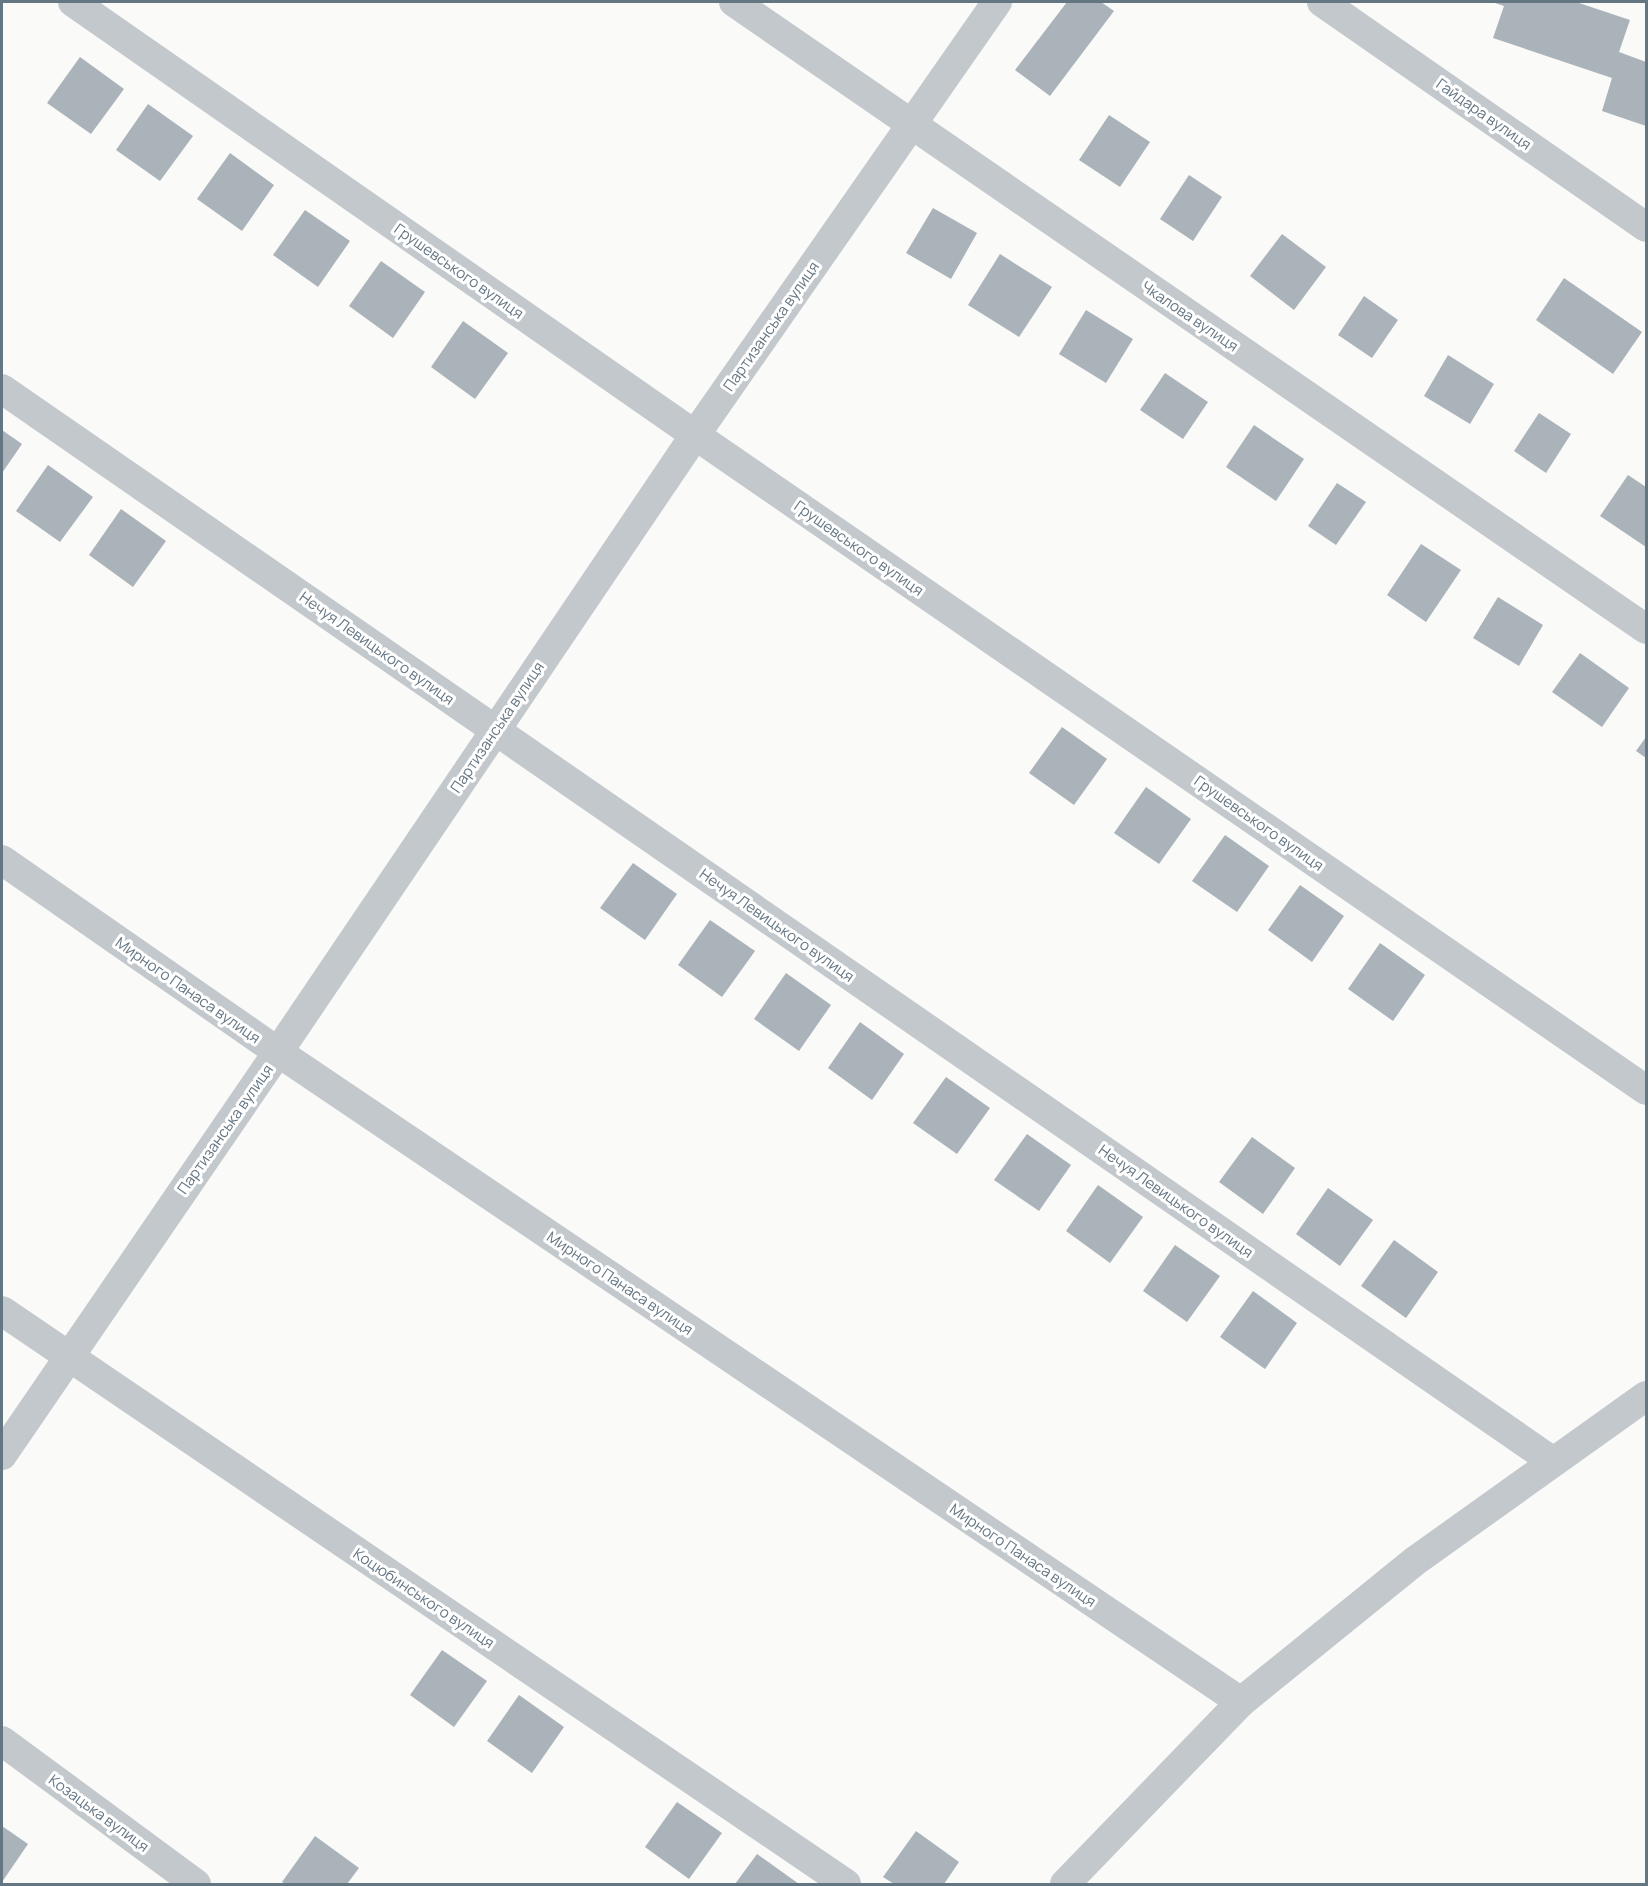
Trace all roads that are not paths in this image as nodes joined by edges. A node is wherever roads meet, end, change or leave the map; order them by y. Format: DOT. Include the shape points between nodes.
graph roads {
  1 [pos="73,2"];
  2 [pos="734,2"];
  3 [pos="997,2"];
  4 [pos="1322,2"];
  5 [pos="913,126"];
  6 [pos="1647,227"];
  7 [pos="2,388"];
  8 [pos="694,435"];
  9 [pos="1647,628"];
  10 [pos="495,730"];
  11 [pos="2,860"];
  12 [pos="278,1052"];
  13 [pos="1647,1090"];
  14 [pos="2,1311"];
  15 [pos="68,1357"];
  16 [pos="1647,1396"];
  17 [pos="2,1455"];
  18 [pos="1552,1461"];
  19 [pos="1241,1702"];
  20 [pos="2,1741"];
  21 [pos="196,1884"];
  22 [pos="846,1884"];
  23 [pos="1065,1884"];
  1 -- 8 [label="street, Грушевського вулиця"];
  2 -- 5 [label="street, Чкалова вулиця"];
  3 -- 5 [label="street, Партизанська вулиця"];
  4 -- 6 [label="street, Гайдара вулиця"];
  5 -- 8 [label="street, Партизанська вулиця"];
  5 -- 9 [label="street, Чкалова вулиця"];
  7 -- 10 [label="street, Нечуя Левицького вулиця"];
  8 -- 10 [label="street, Партизанська вулиця"];
  8 -- 13 [label="street, Грушевського вулиця"];
  10 -- 12 [label="street, Партизанська вулиця"];
  10 -- 18 [label="street, Нечуя Левицького вулиця"];
  11 -- 12 [label="street, Мирного Панаса вулиця"];
  12 -- 15 [label="street, Партизанська вулиця"];
  12 -- 19 [label="street, Мирного Панаса вулиця"];
  14 -- 15 [label="street, Коцюбинського вулиця"];
  15 -- 17 [label="street, Партизанська вулиця"];
  15 -- 22 [label="street, Коцюбинського вулиця"];
  16 -- 18 [label="street"];
  18 -- 19 [label="street" via="1414,1561"];
  19 -- 23 [label="street"];
  20 -- 21 [label="street, Козацька вулиця"];
}
